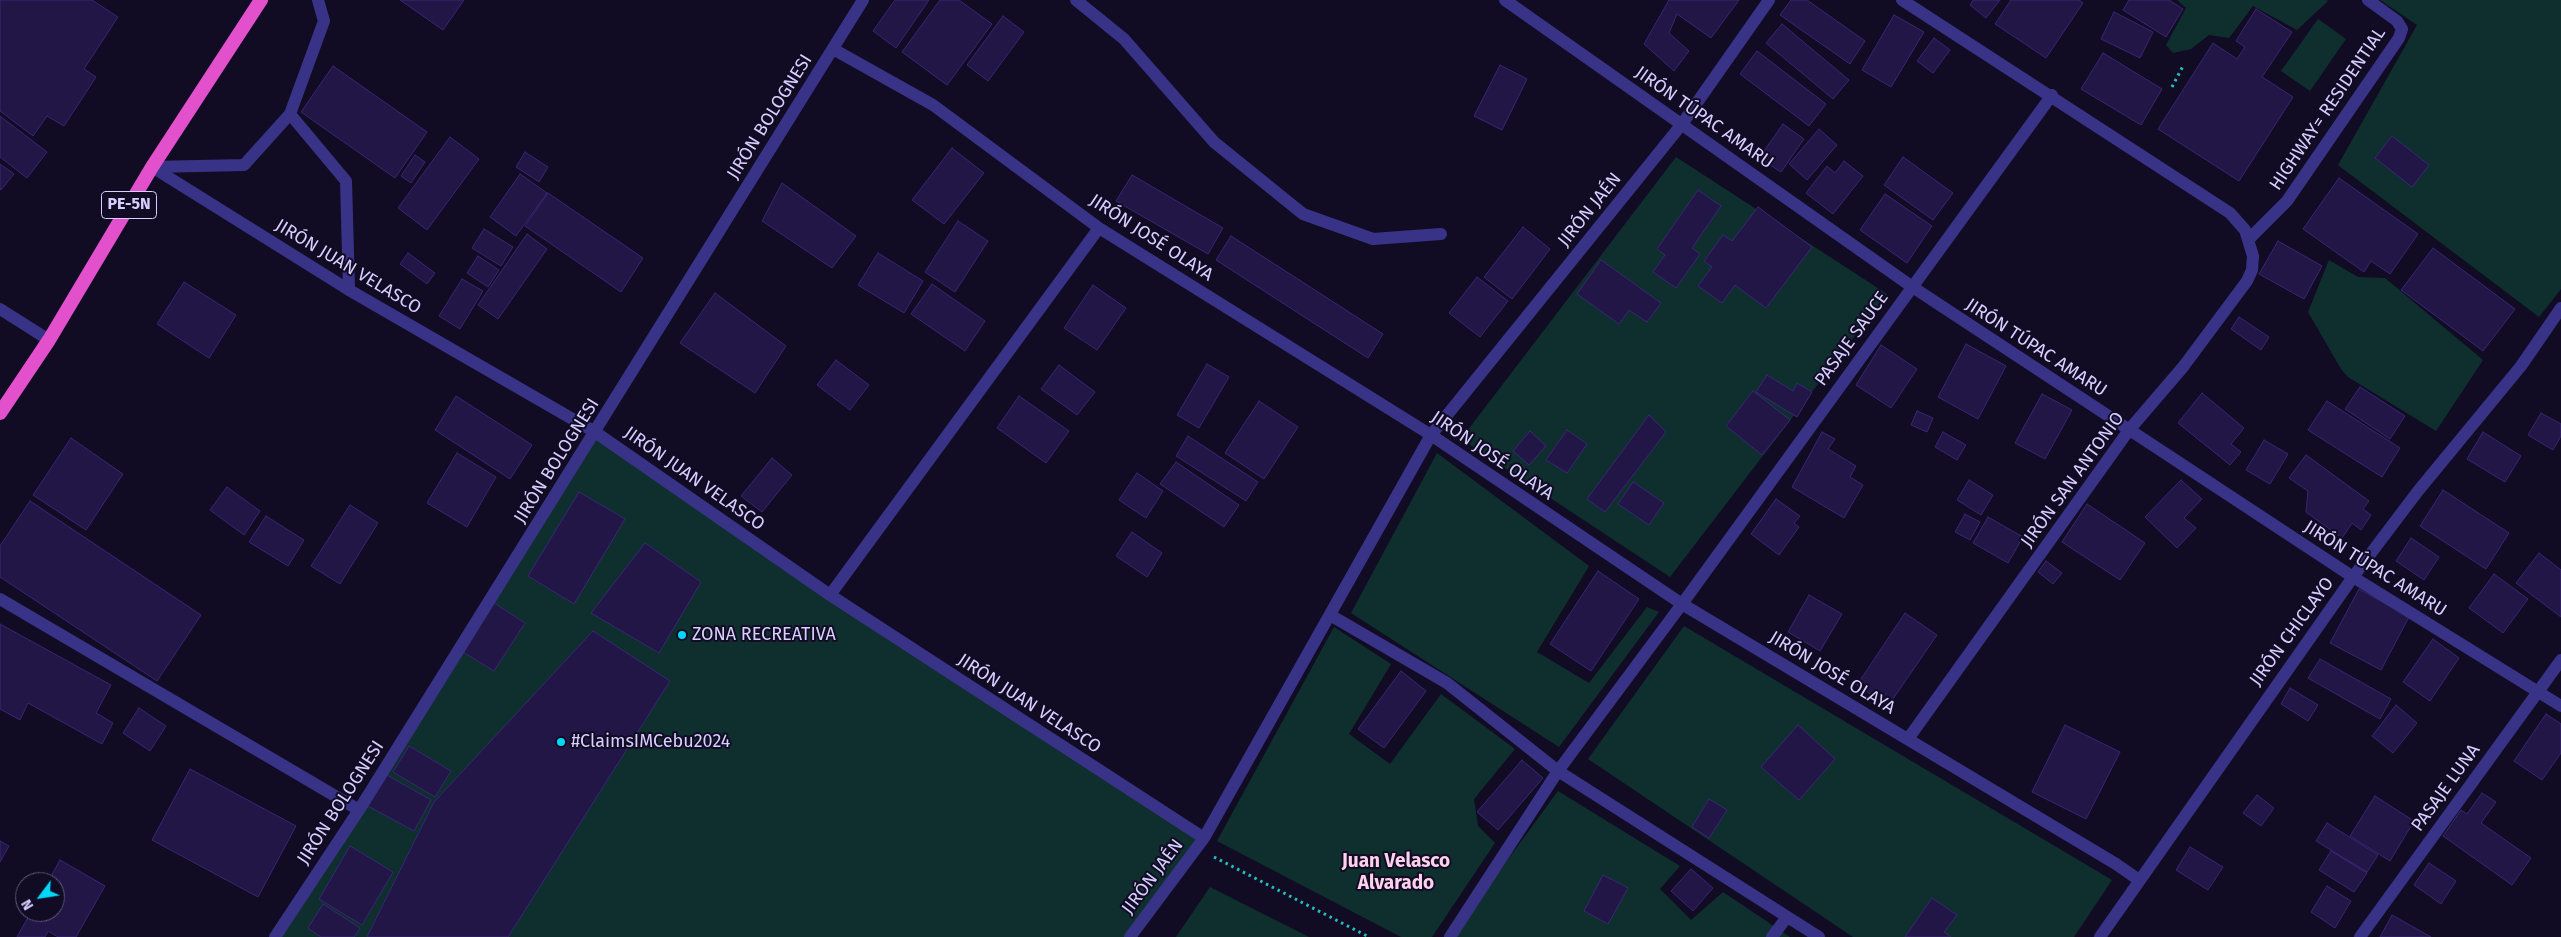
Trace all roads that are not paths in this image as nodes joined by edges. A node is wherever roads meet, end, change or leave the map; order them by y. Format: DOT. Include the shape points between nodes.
graph roads {
  1 [pos="261,0"];
  2 [pos="318,0"];
  3 [pos="863,0"];
  4 [pos="1076,0"];
  5 [pos="1505,0"];
  6 [pos="1770,0"];
  7 [pos="1902,0"];
  8 [pos="2368,0"];
  9 [pos="833,49"];
  10 [pos="2052,95"];
  11 [pos="290,114"];
  12 [pos="1682,124"];
  13 [pos="152,167"];
  14 [pos="1099,228"];
  15 [pos="1441,234"];
  16 [pos="2249,239"];
  17 [pos="1911,286"];
  18 [pos="349,290"];
  19 [pos="2561,308"];
  20 [pos="0,309"];
  21 [pos="49,340"];
  22 [pos="0,413"];
  23 [pos="2129,430"];
  24 [pos="596,432"];
  25 [pos="1431,435"];
  26 [pos="2353,577"];
  27 [pos="830,595"];
  28 [pos="0,599"];
  29 [pos="1682,604"];
  30 [pos="1330,615"];
  31 [pos="2561,660"];
  32 [pos="2538,690"];
  33 [pos="2561,706"];
  34 [pos="1908,739"];
  35 [pos="1558,771"];
  36 [pos="359,810"];
  37 [pos="1200,843"];
  38 [pos="2139,880"];
  39 [pos="1787,917"];
  40 [pos="275,937"];
  41 [pos="1130,937"];
  42 [pos="1450,937"];
  43 [pos="1772,937"];
  44 [pos="1819,937"];
  45 [pos="2100,937"];
  46 [pos="2360,937"];
  1 -- 13 [label="highway, PE-5N"];
  2 -- 11 [label="street" via="324,21"];
  3 -- 9 [label="street, JIRÓN BOLOGNESI"];
  4 -- 15 [label="street" via="1124,40 1214,142 1303,214 1373,239"];
  5 -- 12 [label="street, JIRÓN TÚPAC AMARU"];
  6 -- 12 [label="street, JIRÓN JAÉN"];
  7 -- 10 [label="street"];
  8 -- 16 [label="street, HIGHWAY= RESIDENTIAL" via="2397,21 2402,29 2398,38 2287,201"];
  9 -- 14 [label="street, JIRÓN JOSÉ OLAYA" via="933,105"];
  9 -- 24 [label="street, JIRÓN BOLOGNESI"];
  10 -- 16 [label="street" via="2230,213"];
  10 -- 17 [label="street, PASAJE SAUCE"];
  11 -- 13 [label="street" via="244,166"];
  11 -- 18 [label="street" via="346,181"];
  12 -- 17 [label="street, JIRÓN TÚPAC AMARU"];
  12 -- 25 [label="street, JIRÓN JAÉN"];
  13 -- 18 [label="street, JIRÓN JUAN VELASCO"];
  13 -- 21 [label="highway, PE-5N"];
  14 -- 25 [label="street, JIRÓN JOSÉ OLAYA"];
  14 -- 27 [label="street"];
  16 -- 23 [label="street, JIRÓN SAN ANTONIO" via="2253,256 2247,281 2184,368"];
  17 -- 23 [label="street, JIRÓN TÚPAC AMARU"];
  17 -- 29 [label="street, PASAJE SAUCE"];
  18 -- 24 [label="street, JIRÓN JUAN VELASCO"];
  19 -- 26 [label="street, JIRÓN CHICLAYO" via="2521,366 2418,491"];
  20 -- 21 [label="street"];
  21 -- 22 [label="highway, PE-5N"];
  23 -- 26 [label="street, JIRÓN TÚPAC AMARU"];
  23 -- 34 [label="street, JIRÓN SAN ANTONIO"];
  24 -- 27 [label="street, JIRÓN JUAN VELASCO"];
  24 -- 36 [label="street, JIRÓN BOLOGNESI"];
  25 -- 29 [label="street, JIRÓN JOSÉ OLAYA"];
  25 -- 30 [label="street, JIRÓN JAÉN"];
  26 -- 32 [label="street, JIRÓN TÚPAC AMARU"];
  26 -- 38 [label="street, JIRÓN CHICLAYO"];
  27 -- 37 [label="street, JIRÓN JUAN VELASCO"];
  28 -- 36 [label="street"];
  29 -- 34 [label="street, JIRÓN JOSÉ OLAYA"];
  29 -- 35 [label="street, PASAJE SAUCE"];
  30 -- 35 [label="street" via="1447,683"];
  30 -- 37 [label="street, JIRÓN JAÉN"];
  31 -- 32 [label="street, PASAJE LUNA"];
  32 -- 33 [label="street, JIRÓN TÚPAC AMARU"];
  32 -- 46 [label="street, PASAJE LUNA"];
  34 -- 38 [label="street, JIRÓN JOSÉ OLAYA"];
  35 -- 39 [label="street"];
  35 -- 42 [label="street, PASAJE SAUCE"];
  36 -- 40 [label="street, JIRÓN BOLOGNESI"];
  37 -- 41 [label="street, JIRÓN JAÉN"];
  38 -- 45 [label="street, JIRÓN CHICLAYO"];
  39 -- 43 [label="street"];
  39 -- 44 [label="street"];
}
